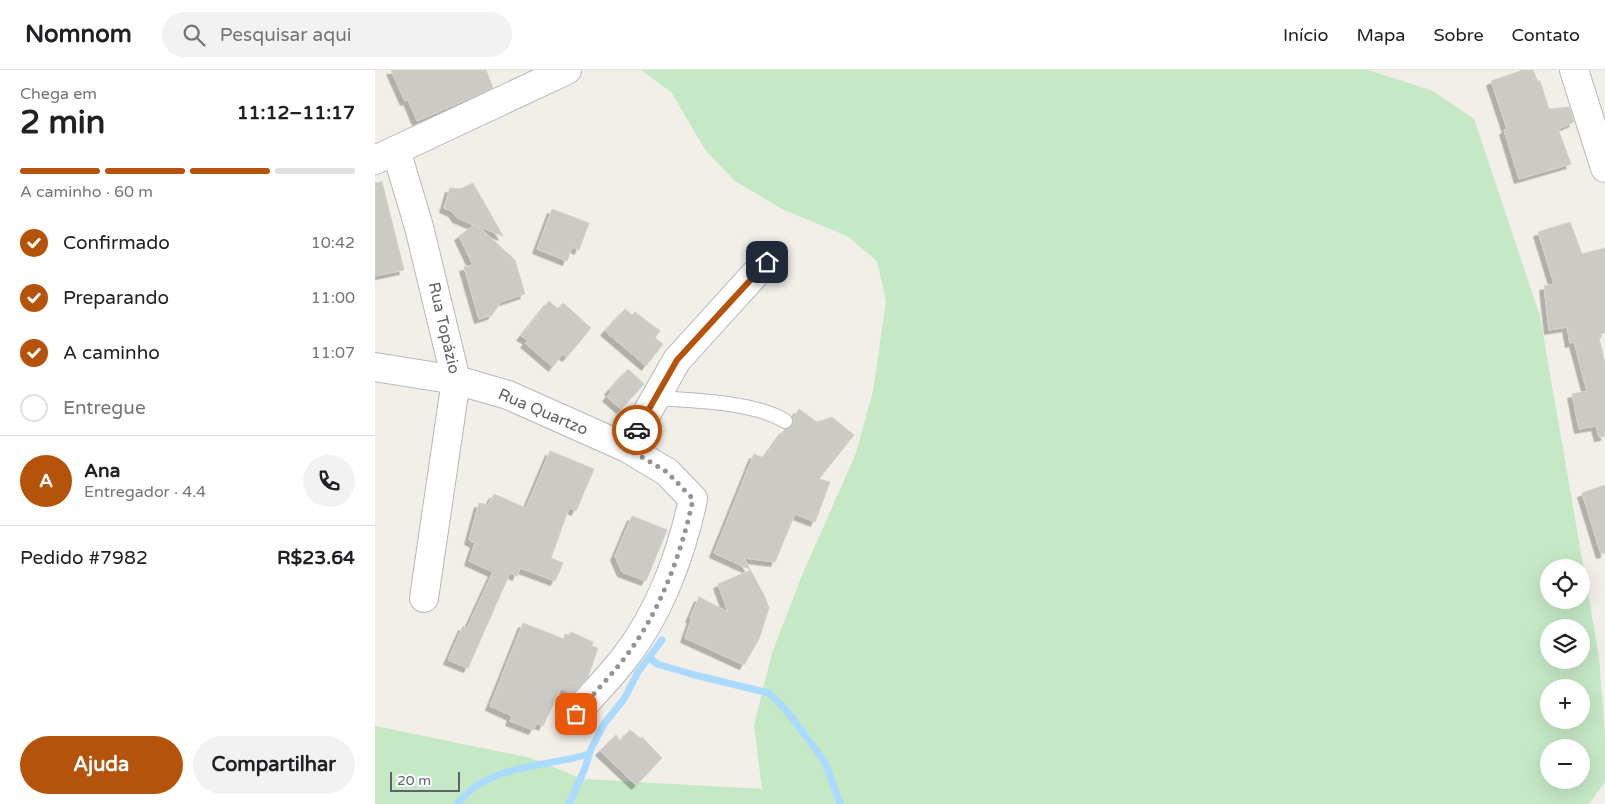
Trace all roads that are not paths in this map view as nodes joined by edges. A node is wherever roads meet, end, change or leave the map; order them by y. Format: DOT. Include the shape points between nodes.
graph roads {
  1 [pos="567,70"];
  2 [pos="1574,70"];
  3 [pos="386,155"];
  4 [pos="1605,168"];
  5 [pos="767,262"];
  6 [pos="375,367"];
  7 [pos="456,380"];
  8 [pos="655,398"];
  9 [pos="785,421"];
  10 [pos="627,448"];
  11 [pos="424,598"];
  12 [pos="576,714"];
  1 -- 3 [label="street"];
  2 -- 4 [label="street"];
  3 -- 7 [label="street, Rua Topázio" via="422,236"];
  5 -- 8 [label="street" via="677,360"];
  6 -- 7 [label="street, Rua Quartzo"];
  7 -- 10 [label="street, Rua Quartzo" via="508,395"];
  7 -- 11 [label="street, Rua Topázio"];
  8 -- 9 [label="lane" via="755,409"];
  8 -- 10 [label="street"];
  10 -- 12 [label="street, Rua Quartzo" via="667,472 693,499 689,522 658,602 627,655"];
}
